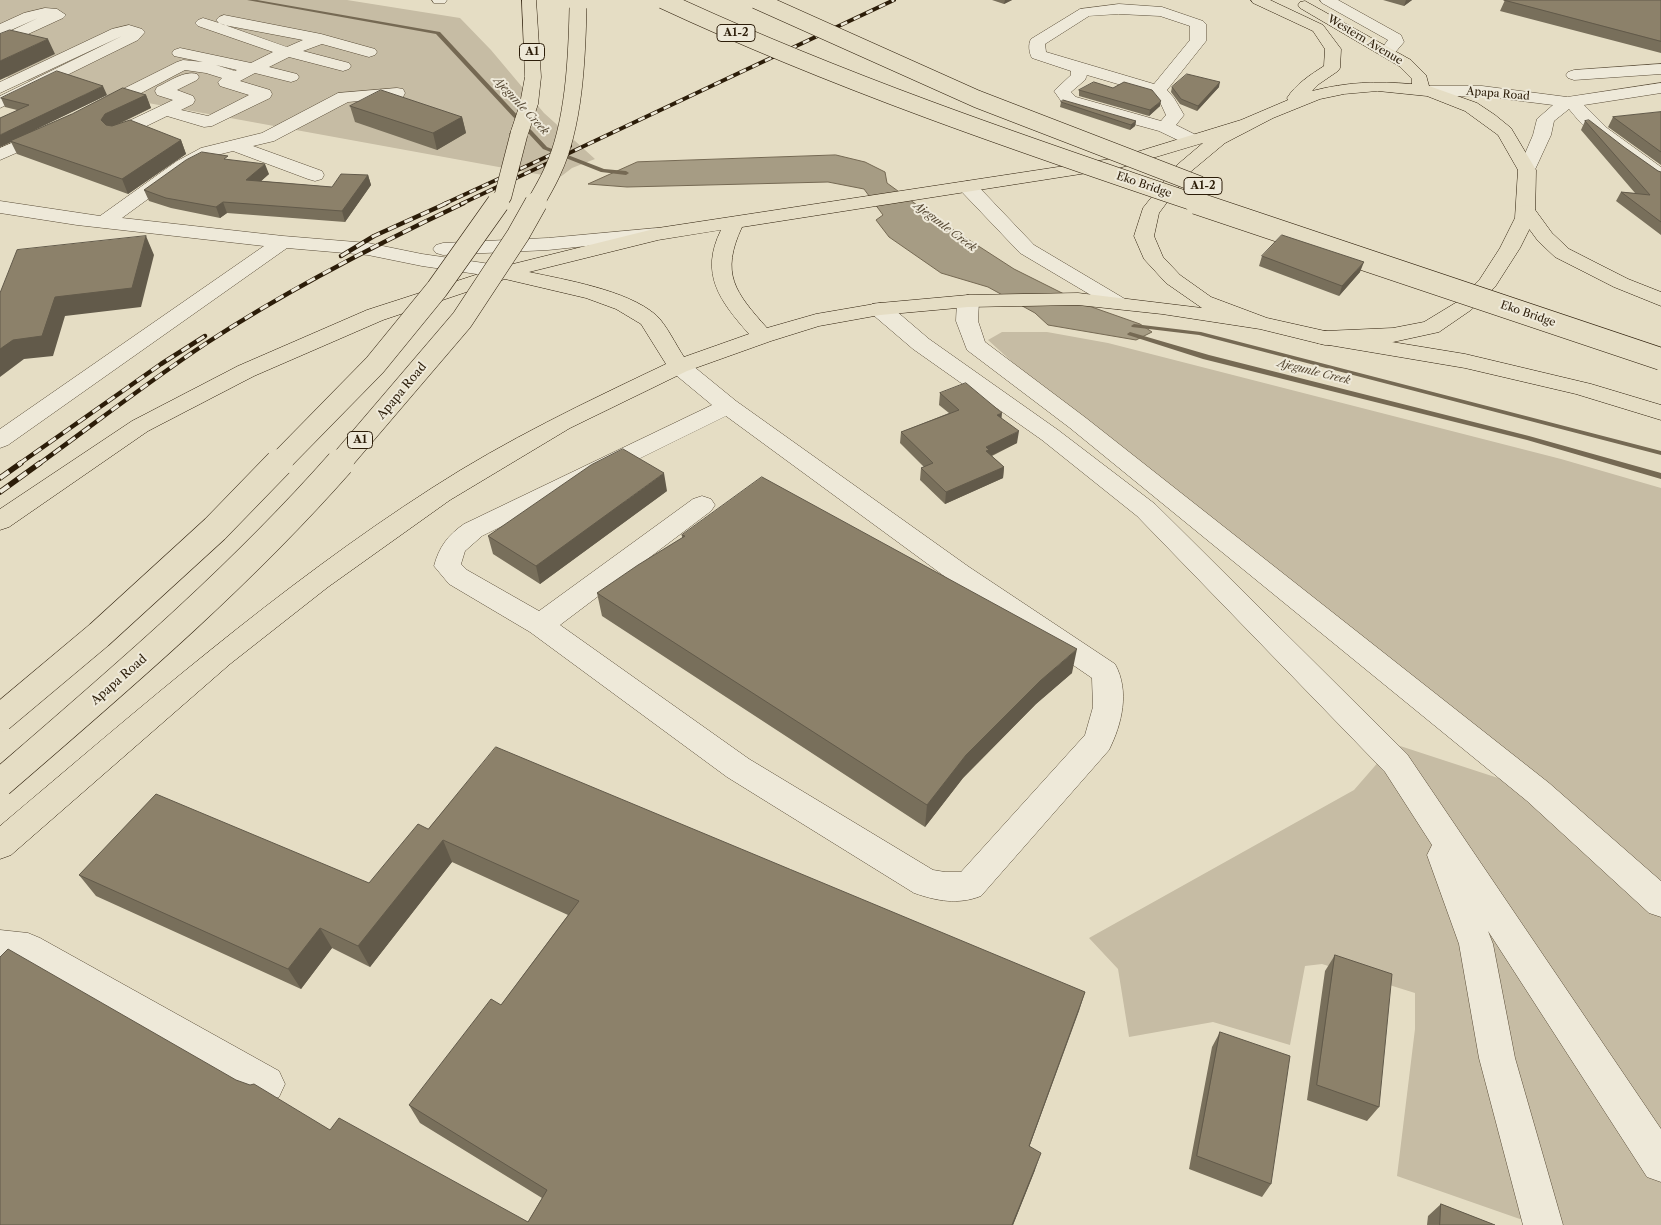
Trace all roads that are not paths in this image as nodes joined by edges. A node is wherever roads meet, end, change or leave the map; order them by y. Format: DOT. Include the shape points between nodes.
graph roads {
  1 [pos="529,0"];
  2 [pos="576,0"];
  3 [pos="663,0"];
  4 [pos="756,0"];
  5 [pos="1258,0"];
  6 [pos="1296,0"];
  7 [pos="1327,0"];
  8 [pos="224,20"];
  9 [pos="203,23"];
  10 [pos="0,30"];
  11 [pos="321,39"];
  12 [pos="0,42"];
  13 [pos="287,52"];
  14 [pos="369,52"];
  15 [pos="1387,52"];
  16 [pos="180,53"];
  17 [pos="343,66"];
  18 [pos="208,68"];
  19 [pos="253,68"];
  20 [pos="1079,68"];
  21 [pos="1661,69"];
  22 [pos="1574,75"];
  23 [pos="291,77"];
  24 [pos="145,84"];
  25 [pos="0,88"];
  26 [pos="212,88"];
  27 [pos="1661,88"];
  28 [pos="1158,90"];
  29 [pos="1426,90"];
  30 [pos="163,91"];
  31 [pos="397,93"];
  32 [pos="1570,102"];
  33 [pos="0,103"];
  34 [pos="1289,105"];
  35 [pos="164,110"];
  36 [pos="87,114"];
  37 [pos="1248,124"];
  38 [pos="63,126"];
  39 [pos="1165,127"];
  40 [pos="118,133"];
  41 [pos="1192,140"];
  42 [pos="236,146"];
  43 [pos="0,154"];
  44 [pos="1527,170"];
  45 [pos="315,175"];
  46 [pos="1661,175"];
  47 [pos="968,187"];
  48 [pos="0,207"];
  49 [pos="1526,212"];
  50 [pos="104,222"];
  51 [pos="734,223"];
  52 [pos="658,234"];
  53 [pos="283,242"];
  54 [pos="368,249"];
  55 [pos="504,272"];
  56 [pos="1661,300"];
  57 [pos="968,301"];
  58 [pos="1118,303"];
  59 [pos="880,309"];
  60 [pos="1260,323"];
  61 [pos="763,336"];
  62 [pos="1326,338"];
  63 [pos="1661,342"];
  64 [pos="1661,359"];
  65 [pos="679,366"];
  66 [pos="728,406"];
  67 [pos="1661,413"];
  68 [pos="1078,423"];
  69 [pos="1050,435"];
  70 [pos="0,440"];
  71 [pos="702,505"];
  72 [pos="0,521"];
  73 [pos="540,625"];
  74 [pos="0,718"];
  75 [pos="0,783"];
  76 [pos="1538,792"];
  77 [pos="1427,811"];
  78 [pos="0,845"];
  79 [pos="1661,884"];
  80 [pos="1661,902"];
  81 [pos="0,946"];
  82 [pos="266,1084"];
  83 [pos="1661,1163"];
  84 [pos="1543,1225"];
  1 -- 74 [label="main road, A1, bridge" via="533,77 529,104 502,196 437,289 375,365 215,529 99,635"];
  2 -- 75 [label="main road, Apapa Road / A1, bridge" via="577,52 570,109 554,169 518,235 462,320 297,512 151,653"];
  3 -- 64 [label="main road, Eko Bridge / A1-2, bridge" via="746,38 926,109"];
  4 -- 63 [label="main road, Eko Bridge / A1-2, bridge" via="968,95 1085,142 1243,201"];
  5 -- 34 [label="main road, Western Avenue" via="1318,28 1333,49 1332,68 1313,80"];
  6 -- 15 [label="main road, Western Avenue"];
  7 -- 15 [label="street" via="1395,38 1396,42"];
  8 -- 11 [label="street"];
  9 -- 13 [label="street"];
  10 -- 12 [label="street" via="39,13 58,15"];
  11 -- 13 [label="street"];
  11 -- 14 [label="street"];
  13 -- 17 [label="street"];
  13 -- 19 [label="street"];
  15 -- 29 [label="main road, Western Avenue" via="1405,63 1420,78"];
  16 -- 19 [label="street"];
  18 -- 24 [label="street" via="183,65"];
  18 -- 26 [label="street"];
  18 -- 30 [label="street"];
  19 -- 23 [label="street"];
  19 -- 26 [label="street"];
  20 -- 28 [label="street"];
  20 -- 28 [label="street" via="1038,55 1038,42 1085,12 1119,9 1162,12 1198,24 1198,41"];
  20 -- 39 [label="street" via="1079,77 1062,91 1070,101"];
  21 -- 22 [label="street"];
  24 -- 30 [label="street"];
  24 -- 36 [label="street"];
  25 -- 33 [label="street" via="117,32 137,32"];
  26 -- 30 [label="street"];
  26 -- 35 [label="street"];
  26 -- 35 [label="street" via="264,94 212,121 204,122"];
  27 -- 32 [label="street, Apapa Road"];
  28 -- 39 [label="street" via="1175,115"];
  29 -- 32 [label="street, Apapa Road" via="1482,92"];
  29 -- 34 [label="main road" via="1378,86 1344,89"];
  29 -- 44 [label="main road" via="1471,107 1489,119 1505,132"];
  31 -- 42 [label="street" via="344,97 268,137"];
  32 -- 44 [label="street, Apapa Road" via="1546,119"];
  32 -- 46 [label="street"];
  34 -- 37 [label="main road"];
  35 -- 40 [label="street"];
  37 -- 41 [label="main road"];
  37 -- 60 [label="main road" via="1219,138 1183,169 1150,212 1144,236 1154,259 1173,279 1204,300"];
  38 -- 43 [label="street"];
  39 -- 41 [label="street"];
  41 -- 47 [label="main road" via="1119,163"];
  42 -- 45 [label="street"];
  42 -- 50 [label="street" via="207,152 196,158"];
  44 -- 49 [label="main road"];
  47 -- 51 [label="main road"];
  47 -- 58 [label="street" via="1027,249"];
  48 -- 50 [label="street"];
  49 -- 56 [label="main road" via="1562,253"];
  49 -- 62 [label="main road" via="1510,248 1488,282 1464,306 1431,326 1393,335"];
  50 -- 53 [label="street"];
  51 -- 52 [label="main road"];
  51 -- 61 [label="main road" via="722,249 722,275 730,298"];
  52 -- 54 [label="street" via="440,250"];
  52 -- 55 [label="main road"];
  53 -- 54 [label="street"];
  53 -- 70 [label="street"];
  54 -- 55 [label="street"];
  55 -- 65 [label="main road" via="593,293 623,305 649,320"];
  55 -- 72 [label="main road" via="375,315 246,371 140,426"];
  57 -- 58 [label="main road" via="1078,299"];
  57 -- 59 [label="main road"];
  57 -- 68 [label="street" via="967,321 975,345"];
  58 -- 60 [label="main road"];
  59 -- 61 [label="main road" via="816,320"];
  59 -- 69 [label="street" via="921,344"];
  60 -- 62 [label="main road"];
  61 -- 65 [label="main road"];
  62 -- 67 [label="main road" via="1465,361 1583,389"];
  65 -- 66 [label="street"];
  65 -- 78 [label="main road" via="562,423 441,494 327,574 220,656"];
  66 -- 73 [label="street" via="461,538 451,550 447,566 458,577"];
  66 -- 73 [label="street" via="960,574 1105,672 1108,716 1098,741 969,886 945,887 926,883 738,768"];
  68 -- 69 [label="street"];
  68 -- 76 [label="street"];
  69 -- 77 [label="street" via="1146,510 1396,763"];
  71 -- 73 [label="street"];
  76 -- 79 [label="street"];
  76 -- 80 [label="street"];
  77 -- 83 [label="street"];
  77 -- 84 [label="street" via="1476,944 1497,1058"];
  81 -- 82 [label="street" via="28,949"];
}
